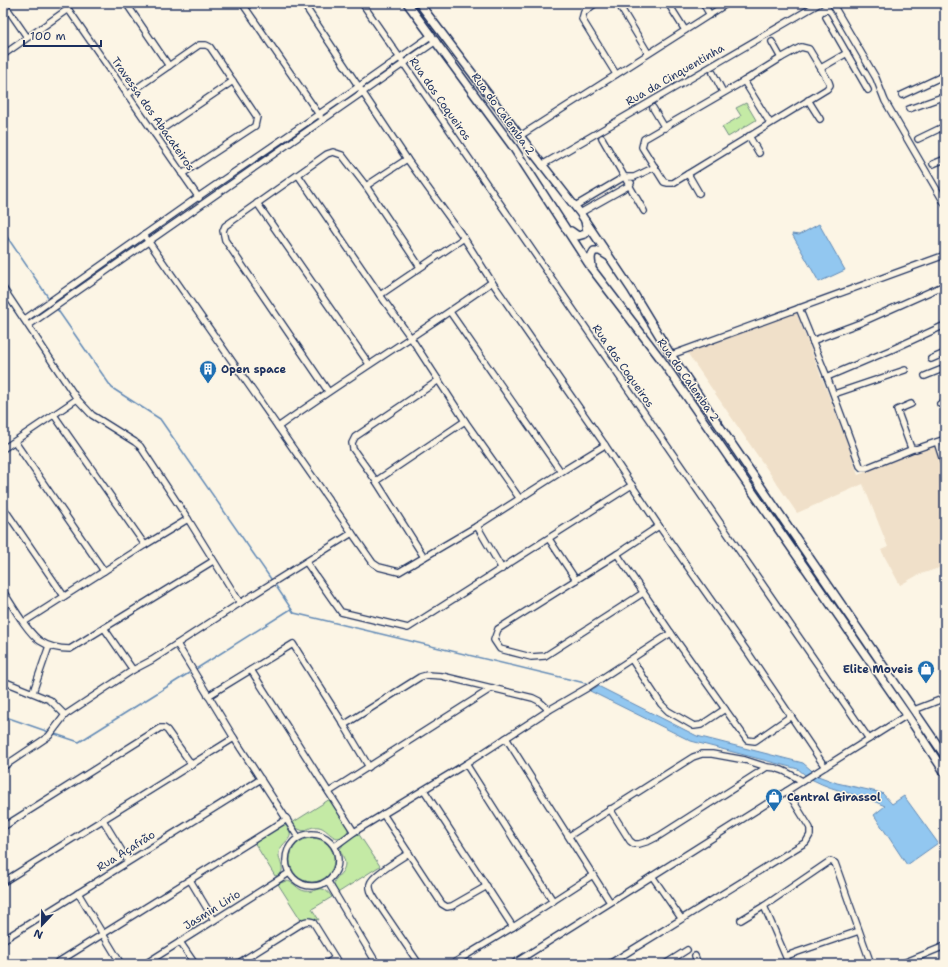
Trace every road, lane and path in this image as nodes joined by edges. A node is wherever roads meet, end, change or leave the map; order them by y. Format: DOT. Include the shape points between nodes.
graph roads {
  1 [pos="64,3"];
  2 [pos="126,3"];
  3 [pos="242,3"];
  4 [pos="303,3"];
  5 [pos="362,3"];
  6 [pos="407,3"];
  7 [pos="419,3"];
  8 [pos="596,3"];
  9 [pos="618,3"];
  10 [pos="668,3"];
  11 [pos="703,3"];
  12 [pos="728,3"];
  13 [pos="820,3"];
  14 [pos="832,3"];
  15 [pos="3,5"];
  16 [pos="68,9"];
  17 [pos="710,14"];
  18 [pos="826,16"];
  19 [pos="685,30"];
  20 [pos="432,35"];
  21 [pos="27,37"];
  22 [pos="436,41"];
  23 [pos="772,42"];
  24 [pos="648,53"];
  25 [pos="847,53"];
  26 [pos="3,55"];
  27 [pos="400,58"];
  28 [pos="781,58"];
  29 [pos="404,64"];
  30 [pos="169,66"];
  31 [pos="821,68"];
  32 [pos="713,73"];
  33 [pos="616,74"];
  34 [pos="945,75"];
  35 [pos="233,81"];
  36 [pos="744,81"];
  37 [pos="359,86"];
  38 [pos="868,90"];
  39 [pos="723,92"];
  40 [pos="363,93"];
  41 [pos="127,95"];
  42 [pos="902,96"];
  43 [pos="945,96"];
  44 [pos="808,100"];
  45 [pos="653,108"];
  46 [pos="909,109"];
  47 [pos="318,114"];
  48 [pos="820,119"];
  49 [pos="323,120"];
  50 [pos="770,123"];
  51 [pos="945,126"];
  52 [pos="664,128"];
  53 [pos="155,134"];
  54 [pos="520,136"];
  55 [pos="749,136"];
  56 [pos="602,138"];
  57 [pos="918,139"];
  58 [pos="759,153"];
  59 [pos="407,159"];
  60 [pos="945,159"];
  61 [pos="933,164"];
  62 [pos="542,165"];
  63 [pos="654,167"];
  64 [pos="182,174"];
  65 [pos="688,174"];
  66 [pos="298,175"];
  67 [pos="624,177"];
  68 [pos="634,177"];
  69 [pos="630,185"];
  70 [pos="366,186"];
  71 [pos="699,192"];
  72 [pos="198,197"];
  73 [pos="203,203"];
  74 [pos="257,203"];
  75 [pos="945,204"];
  76 [pos="575,206"];
  77 [pos="644,212"];
  78 [pos="582,216"];
  79 [pos="568,229"];
  80 [pos="144,235"];
  81 [pos="464,238"];
  82 [pos="148,241"];
  83 [pos="945,255"];
  84 [pos="611,258"];
  85 [pos="420,267"];
  86 [pos="592,269"];
  87 [pos="492,282"];
  88 [pos="945,285"];
  89 [pos="3,288"];
  90 [pos="380,295"];
  91 [pos="799,308"];
  92 [pos="450,312"];
  93 [pos="25,319"];
  94 [pos="29,325"];
  95 [pos="945,325"];
  96 [pos="411,338"];
  97 [pos="812,341"];
  98 [pos="945,353"];
  99 [pos="671,355"];
  100 [pos="931,359"];
  101 [pos="369,364"];
  102 [pos="945,368"];
  103 [pos="905,370"];
  104 [pos="925,376"];
  105 [pos="827,377"];
  106 [pos="439,380"];
  107 [pos="328,391"];
  108 [pos="834,394"];
  109 [pos="78,399"];
  110 [pos="911,404"];
  111 [pos="54,415"];
  112 [pos="465,421"];
  113 [pos="278,427"];
  114 [pos="945,439"];
  115 [pos="15,442"];
  116 [pos="937,442"];
  117 [pos="606,445"];
  118 [pos="913,449"];
  119 [pos="3,450"];
  120 [pos="945,467"];
  121 [pos="561,472"];
  122 [pos="376,481"];
  123 [pos="632,486"];
  124 [pos="520,499"];
  125 [pos="3,507"];
  126 [pos="188,519"];
  127 [pos="477,526"];
  128 [pos="659,526"];
  129 [pos="352,533"];
  130 [pos="549,540"];
  131 [pos="145,545"];
  132 [pos="617,554"];
  133 [pos="424,557"];
  134 [pos="213,561"];
  135 [pos="306,562"];
  136 [pos="502,569"];
  137 [pos="104,571"];
  138 [pos="576,580"];
  139 [pos="4,593"];
  140 [pos="643,593"];
  141 [pos="64,596"];
  142 [pos="240,603"];
  143 [pos="24,622"];
  144 [pos="104,628"];
  145 [pos="671,633"];
  146 [pos="177,644"];
  147 [pos="49,646"];
  148 [pos="632,660"];
  149 [pos="133,670"];
  150 [pos="251,670"];
  151 [pos="3,681"];
  152 [pos="492,688"];
  153 [pos="33,692"];
  154 [pos="208,696"];
  155 [pos="945,698"];
  156 [pos="725,709"];
  157 [pos="549,710"];
  158 [pos="914,710"];
  159 [pos="65,715"];
  160 [pos="791,716"];
  161 [pos="907,716"];
  162 [pos="344,724"];
  163 [pos="234,738"];
  164 [pos="506,738"];
  165 [pos="869,740"];
  166 [pos="945,756"];
  167 [pos="466,764"];
  168 [pos="192,765"];
  169 [pos="3,767"];
  170 [pos="369,767"];
  171 [pos="767,767"];
  172 [pos="825,767"];
  173 [pos="945,773"];
  174 [pos="261,779"];
  175 [pos="802,782"];
  176 [pos="424,790"];
  177 [pos="787,791"];
  178 [pos="329,792"];
  179 [pos="610,809"];
  180 [pos="384,814"];
  181 [pos="287,819"];
  182 [pos="103,820"];
  183 [pos="3,827"];
  184 [pos="354,832"];
  185 [pos="569,836"];
  186 [pos="298,837"];
  187 [pos="335,846"];
  188 [pos="409,853"];
  189 [pos="128,862"];
  190 [pos="290,873"];
  191 [pos="593,875"];
  192 [pos="652,876"];
  193 [pos="190,880"];
  194 [pos="3,882"];
  195 [pos="328,882"];
  196 [pos="486,886"];
  197 [pos="78,893"];
  198 [pos="553,902"];
  199 [pos="610,902"];
  200 [pos="764,906"];
  201 [pos="681,918"];
  202 [pos="214,920"];
  203 [pos="741,920"];
  204 [pos="513,927"];
  205 [pos="859,931"];
  206 [pos="103,935"];
  207 [pos="3,940"];
  208 [pos="180,942"];
  209 [pos="945,946"];
  210 [pos="687,950"];
  211 [pos="695,956"];
  212 [pos="786,956"];
  213 [pos="335,958"];
  214 [pos="55,964"];
  215 [pos="121,964"];
  216 [pos="145,964"];
  217 [pos="195,964"];
  218 [pos="237,964"];
  219 [pos="326,964"];
  220 [pos="339,964"];
  221 [pos="377,964"];
  222 [pos="420,964"];
  223 [pos="452,964"];
  224 [pos="513,964"];
  225 [pos="609,964"];
  226 [pos="665,964"];
  227 [pos="698,964"];
  228 [pos="789,964"];
  229 [pos="871,964"];
  230 [pos="901,964"];
  1 -- 16 [label="street, Travessa dos Abacateiros"];
  2 -- 30 [label="street"];
  3 -- 47 [label="street"];
  4 -- 37 [label="street"];
  5 -- 27 [label="street, Rua dos Coqueiros"];
  6 -- 20 [label="main road, Rua do Calemba 2"];
  7 -- 54 [label="main road, Rua do Calemba 2"];
  8 -- 33 [label="street" via="584,12 582,19"];
  9 -- 24 [label="street"];
  10 -- 19 [label="street"];
  11 -- 17 [label="street"];
  12 -- 17 [label="street"];
  13 -- 62 [label="street, Rua da Cinquentinha"];
  14 -- 75 [label="street"];
  15 -- 21 [label="street"];
  16 -- 21 [label="street"];
  16 -- 41 [label="street, Travessa dos Abacateiros"];
  17 -- 19 [label="street"];
  18 -- 25 [label="street"];
  19 -- 24 [label="street"];
  20 -- 22 [label="main road, Rua do Calemba 2"];
  20 -- 27 [label="street"];
  21 -- 26 [label="street"];
  22 -- 29 [label="street"];
  22 -- 79 [label="main road, Rua do Calemba 2" via="514,147"];
  23 -- 28 [label="street"];
  24 -- 33 [label="street"];
  25 -- 31 [label="street"];
  25 -- 38 [label="street"];
  27 -- 29 [label="street, Rua dos Coqueiros"];
  27 -- 37 [label="street"];
  28 -- 31 [label="street" via="801,48 809,49"];
  28 -- 36 [label="street"];
  29 -- 40 [label="street"];
  29 -- 165 [label="street, Rua dos Coqueiros"];
  30 -- 35 [label="street" via="199,45 206,45"];
  30 -- 41 [label="street"];
  31 -- 44 [label="street" via="830,85 827,90"];
  32 -- 39 [label="street"];
  33 -- 54 [label="street"];
  34 -- 42 [label="street"];
  35 -- 53 [label="street"];
  35 -- 64 [label="street" via="258,117 255,126"];
  36 -- 39 [label="street"];
  36 -- 50 [label="street"];
  37 -- 40 [label="street"];
  37 -- 47 [label="street"];
  39 -- 52 [label="street"];
  40 -- 49 [label="street"];
  40 -- 59 [label="street"];
  41 -- 53 [label="street, Travessa dos Abacateiros"];
  43 -- 46 [label="street"];
  44 -- 48 [label="street"];
  44 -- 50 [label="street"];
  45 -- 52 [label="street"];
  47 -- 49 [label="street"];
  47 -- 72 [label="street"];
  49 -- 73 [label="street"];
  50 -- 55 [label="street"];
  51 -- 57 [label="street"];
  52 -- 63 [label="street" via="644,139 642,144"];
  53 -- 64 [label="street, Travessa dos Abacateiros"];
  54 -- 62 [label="main road, Rua do Calemba 2"];
  55 -- 58 [label="street"];
  55 -- 65 [label="street"];
  56 -- 67 [label="street"];
  59 -- 70 [label="street"];
  59 -- 81 [label="street"];
  60 -- 61 [label="street"];
  62 -- 76 [label="main road, Rua do Calemba 2"];
  63 -- 65 [label="street" via="668,184"];
  63 -- 68 [label="street"];
  64 -- 72 [label="street, Travessa dos Abacateiros"];
  65 -- 71 [label="street"];
  66 -- 70 [label="street" via="327,154 336,152 342,155"];
  66 -- 74 [label="street"];
  66 -- 90 [label="street"];
  67 -- 68 [label="street"];
  67 -- 69 [label="street"];
  67 -- 76 [label="street"];
  68 -- 69 [label="street"];
  69 -- 77 [label="street"];
  69 -- 78 [label="street"];
  70 -- 85 [label="street"];
  72 -- 73 [label="street, Travessa dos Abacateiros"];
  72 -- 80 [label="street"];
  73 -- 82 [label="street"];
  74 -- 101 [label="street"];
  74 -- 107 [label="street" via="227,224 223,229 224,237"];
  76 -- 78 [label="main road, Rua do Calemba 2"];
  78 -- 79 [label="main road" via="587,231 583,235 575,235"];
  78 -- 84 [label="main road, Rua do Calemba 2"];
  79 -- 86 [label="main road, Rua do Calemba 2"];
  80 -- 82 [label="street"];
  80 -- 93 [label="street"];
  81 -- 85 [label="street"];
  81 -- 87 [label="street"];
  82 -- 94 [label="street"];
  82 -- 113 [label="street"];
  83 -- 91 [label="street"];
  84 -- 86 [label="main road" via="600,251 594,251 590,259"];
  84 -- 99 [label="main road, Rua do Calemba 2"];
  85 -- 90 [label="street"];
  86 -- 161 [label="main road, Rua do Calemba 2" via="660,358"];
  87 -- 92 [label="street"];
  87 -- 117 [label="street"];
  88 -- 97 [label="street" via="860,323"];
  89 -- 93 [label="street"];
  90 -- 96 [label="street"];
  91 -- 97 [label="street"];
  91 -- 99 [label="street"];
  92 -- 96 [label="street"];
  92 -- 121 [label="street"];
  93 -- 94 [label="street"];
  94 -- 109 [label="street"];
  95 -- 105 [label="street"];
  96 -- 101 [label="street"];
  96 -- 106 [label="street"];
  97 -- 105 [label="street"];
  98 -- 100 [label="street"];
  99 -- 158 [label="main road, Rua do Calemba 2"];
  101 -- 107 [label="street"];
  102 -- 104 [label="street"];
  103 -- 108 [label="street"];
  105 -- 108 [label="street"];
  106 -- 112 [label="street"];
  106 -- 122 [label="street" via="353,440 353,449"];
  107 -- 113 [label="street"];
  108 -- 118 [label="street" via="862,468"];
  109 -- 111 [label="street"];
  109 -- 126 [label="street" via="92,415 140,446"];
  110 -- 118 [label="street" via="897,410"];
  111 -- 115 [label="street"];
  111 -- 131 [label="street"];
  112 -- 122 [label="street"];
  112 -- 124 [label="street"];
  113 -- 129 [label="street"];
  114 -- 116 [label="street"];
  115 -- 119 [label="street"];
  115 -- 137 [label="street"];
  116 -- 118 [label="street"];
  116 -- 120 [label="street"];
  117 -- 121 [label="street"];
  117 -- 123 [label="street"];
  121 -- 124 [label="street"];
  122 -- 133 [label="street"];
  123 -- 128 [label="street"];
  123 -- 130 [label="street"];
  124 -- 127 [label="street"];
  125 -- 141 [label="street"];
  126 -- 131 [label="street"];
  126 -- 134 [label="street"];
  127 -- 133 [label="street"];
  127 -- 136 [label="street"];
  128 -- 132 [label="street"];
  128 -- 160 [label="street"];
  129 -- 133 [label="street" via="373,563 384,569 399,572"];
  129 -- 135 [label="street"];
  130 -- 136 [label="street"];
  130 -- 138 [label="street"];
  131 -- 137 [label="street"];
  132 -- 138 [label="street"];
  132 -- 140 [label="street"];
  134 -- 142 [label="street"];
  134 -- 144 [label="street"];
  135 -- 136 [label="street" via="341,612 408,628"];
  135 -- 142 [label="street"];
  137 -- 141 [label="street"];
  138 -- 140 [label="street" via="498,629 494,640 500,650 531,657 545,656"];
  139 -- 143 [label="street"];
  140 -- 145 [label="street"];
  141 -- 143 [label="street"];
  142 -- 146 [label="street"];
  143 -- 147 [label="street" via="34,636"];
  144 -- 147 [label="street" via="70,649"];
  144 -- 149 [label="street"];
  145 -- 148 [label="street"];
  145 -- 156 [label="street"];
  146 -- 149 [label="street"];
  146 -- 154 [label="street"];
  147 -- 153 [label="street"];
  148 -- 156 [label="street" via="661,704 694,726 701,725"];
  148 -- 157 [label="street"];
  149 -- 159 [label="street"];
  150 -- 154 [label="street"];
  150 -- 162 [label="street" via="293,644"];
  150 -- 178 [label="street"];
  151 -- 153 [label="street"];
  152 -- 157 [label="street" via="533,698"];
  152 -- 162 [label="street" via="427,675"];
  152 -- 170 [label="street"];
  153 -- 159 [label="street" via="50,700"];
  154 -- 163 [label="street"];
  155 -- 158 [label="street"];
  156 -- 160 [label="street" via="749,741 755,740"];
  157 -- 164 [label="street"];
  158 -- 166 [label="main road, Rua do Calemba 2"];
  159 -- 169 [label="street" via="49,736"];
  160 -- 172 [label="street"];
  161 -- 165 [label="street"];
  161 -- 173 [label="main road, Rua do Calemba 2"];
  162 -- 170 [label="street"];
  163 -- 168 [label="street"];
  163 -- 174 [label="street"];
  164 -- 167 [label="street"];
  164 -- 185 [label="street"];
  165 -- 172 [label="street"];
  167 -- 176 [label="street"];
  167 -- 198 [label="street"];
  168 -- 182 [label="street"];
  168 -- 183 [label="street" via="167,730 160,728"];
  170 -- 178 [label="street"];
  171 -- 175 [label="street" via="785,771"];
  171 -- 179 [label="street" via="745,760 702,754 693,757"];
  171 -- 179 [label="street" via="659,836 639,844 630,841"];
  172 -- 175 [label="street"];
  174 -- 181 [label="street"];
  174 -- 189 [label="street, Rua Açafrão"];
  175 -- 177 [label="street"];
  176 -- 180 [label="street"];
  176 -- 196 [label="street"];
  177 -- 192 [label="street"];
  177 -- 201 [label="street" via="810,828 806,842"];
  178 -- 184 [label="street"];
  179 -- 185 [label="street"];
  180 -- 184 [label="street"];
  180 -- 188 [label="street"];
  181 -- 186 [label="street"];
  181 -- 193 [label="street"];
  182 -- 189 [label="street"];
  182 -- 194 [label="street"];
  184 -- 187 [label="street"];
  185 -- 191 [label="street"];
  186 -- 187 [label="street" via="320,835"];
  186 -- 190 [label="street" via="291,844 285,859"];
  187 -- 195 [label="street" via="339,858 338,866"];
  188 -- 196 [label="street" via="442,904 447,907"];
  188 -- 222 [label="street" via="377,875 370,886 375,899"];
  189 -- 197 [label="street, Rua Açafrão"];
  190 -- 195 [label="street" via="300,884 308,886"];
  190 -- 202 [label="street, Jasmin Lirio"];
  191 -- 198 [label="street"];
  191 -- 199 [label="street"];
  192 -- 199 [label="street"];
  192 -- 201 [label="street"];
  193 -- 202 [label="street"];
  193 -- 206 [label="street"];
  195 -- 221 [label="street"];
  196 -- 204 [label="street"];
  197 -- 206 [label="street"];
  197 -- 207 [label="street, Rua Açafrão"];
  198 -- 204 [label="street"];
  199 -- 224 [label="street"];
  200 -- 203 [label="street"];
  200 -- 205 [label="street" via="833,861"];
  200 -- 212 [label="street"];
  201 -- 225 [label="street"];
  202 -- 208 [label="street, Jasmin Lirio"];
  204 -- 223 [label="street"];
  205 -- 212 [label="street"];
  205 -- 229 [label="street"];
  206 -- 214 [label="street"];
  206 -- 215 [label="street"];
  208 -- 216 [label="street, Jasmin Lirio"];
  208 -- 217 [label="street"];
  209 -- 230 [label="street"];
  210 -- 226 [label="street"];
  211 -- 227 [label="street"];
  212 -- 228 [label="street"];
  213 -- 218 [label="street" via="313,922 308,921"];
  213 -- 219 [label="street"];
  213 -- 220 [label="street"];
}
